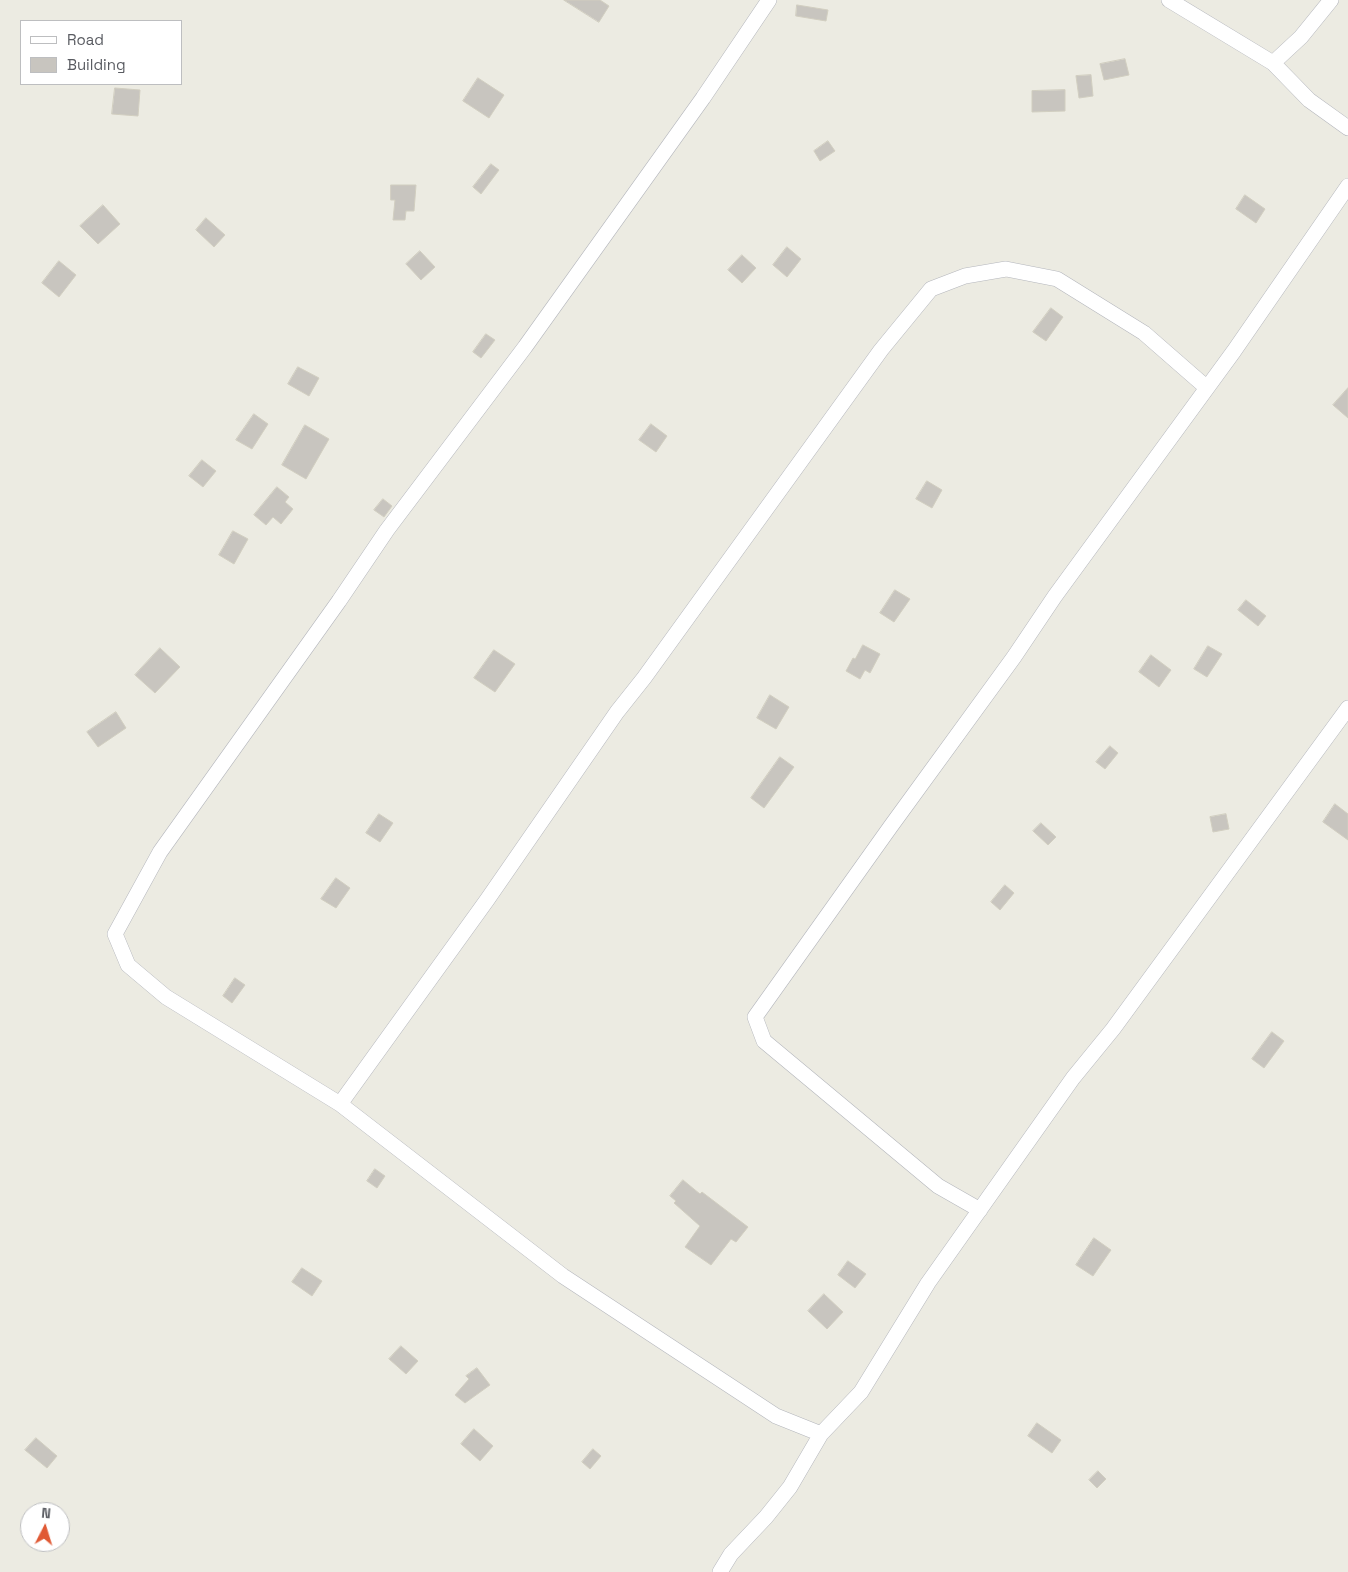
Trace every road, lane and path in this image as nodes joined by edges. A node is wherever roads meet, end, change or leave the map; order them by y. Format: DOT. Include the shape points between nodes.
graph roads {
  1 [pos="769,0"];
  2 [pos="1169,0"];
  3 [pos="1331,0"];
  4 [pos="1273,63"];
  5 [pos="1348,128"];
  6 [pos="1348,186"];
  7 [pos="1207,388"];
  8 [pos="1348,708"];
  9 [pos="340,1104"];
  10 [pos="980,1210"];
  11 [pos="821,1434"];
  12 [pos="720,1572"];
  1 -- 9 [label="street" via="703,98 525,347 387,530 160,852 115,934 128,966 166,997"];
  2 -- 4 [label="street"];
  3 -- 4 [label="street" via="1301,37"];
  4 -- 5 [label="street" via="1309,100"];
  6 -- 7 [label="street"];
  7 -- 9 [label="street" via="1144,333 1057,278 1006,269 964,276 931,289 881,350 644,678 616,712"];
  7 -- 10 [label="street" via="755,1017 764,1040 938,1186"];
  8 -- 10 [label="street" via="1073,1078"];
  9 -- 11 [label="street" via="563,1276 776,1416"];
  10 -- 11 [label="street" via="928,1283 861,1392"];
  11 -- 12 [label="street" via="790,1487 731,1554"];
}
